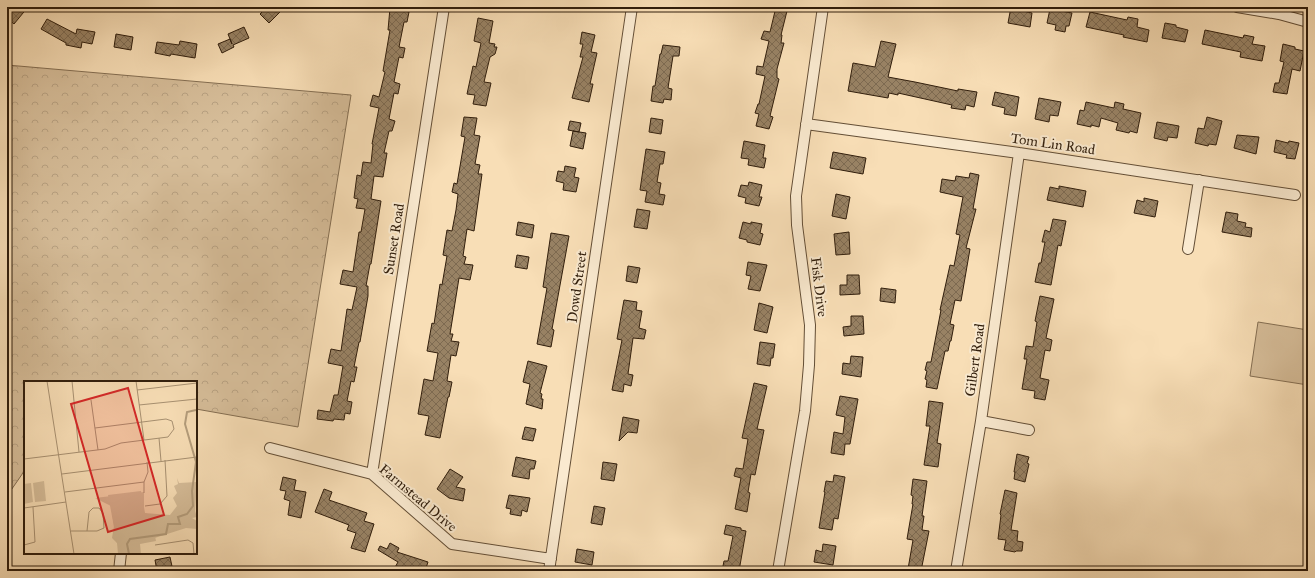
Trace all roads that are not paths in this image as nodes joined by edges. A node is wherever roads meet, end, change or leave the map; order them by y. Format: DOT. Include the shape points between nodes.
graph roads {
  1 [pos="444,7"];
  2 [pos="632,7"];
  3 [pos="823,7"];
  4 [pos="1237,7"];
  5 [pos="1308,22"];
  6 [pos="806,124"];
  7 [pos="1020,153"];
  8 [pos="1199,180"];
  9 [pos="1295,195"];
  10 [pos="1188,249"];
  11 [pos="981,421"];
  12 [pos="1029,430"];
  13 [pos="270,448"];
  14 [pos="372,474"];
  15 [pos="121,554"];
  16 [pos="551,559"];
  17 [pos="119,571"];
  18 [pos="549,571"];
  19 [pos="778,571"];
  20 [pos="956,571"];
  1 -- 14 [label="street, Sunset Road"];
  2 -- 16 [label="street, Dowd Street"];
  3 -- 6 [label="street, Fisk Drive"];
  4 -- 5 [label="street"];
  6 -- 7 [label="street, Tom Lin Road"];
  6 -- 19 [label="street, Fisk Drive" via="796,196 797,225 810,325 809,365 805,411"];
  7 -- 8 [label="street, Tom Lin Road"];
  7 -- 11 [label="street, Gilbert Road"];
  8 -- 9 [label="street, Tom Lin Road"];
  8 -- 10 [label="street"];
  11 -- 12 [label="street"];
  11 -- 20 [label="street, Gilbert Road"];
  13 -- 14 [label="street, Farmstead Drive"];
  14 -- 16 [label="street, Farmstead Drive" via="452,544"];
  15 -- 17 [label="street"];
  16 -- 18 [label="street, Dowd Street"];
}
